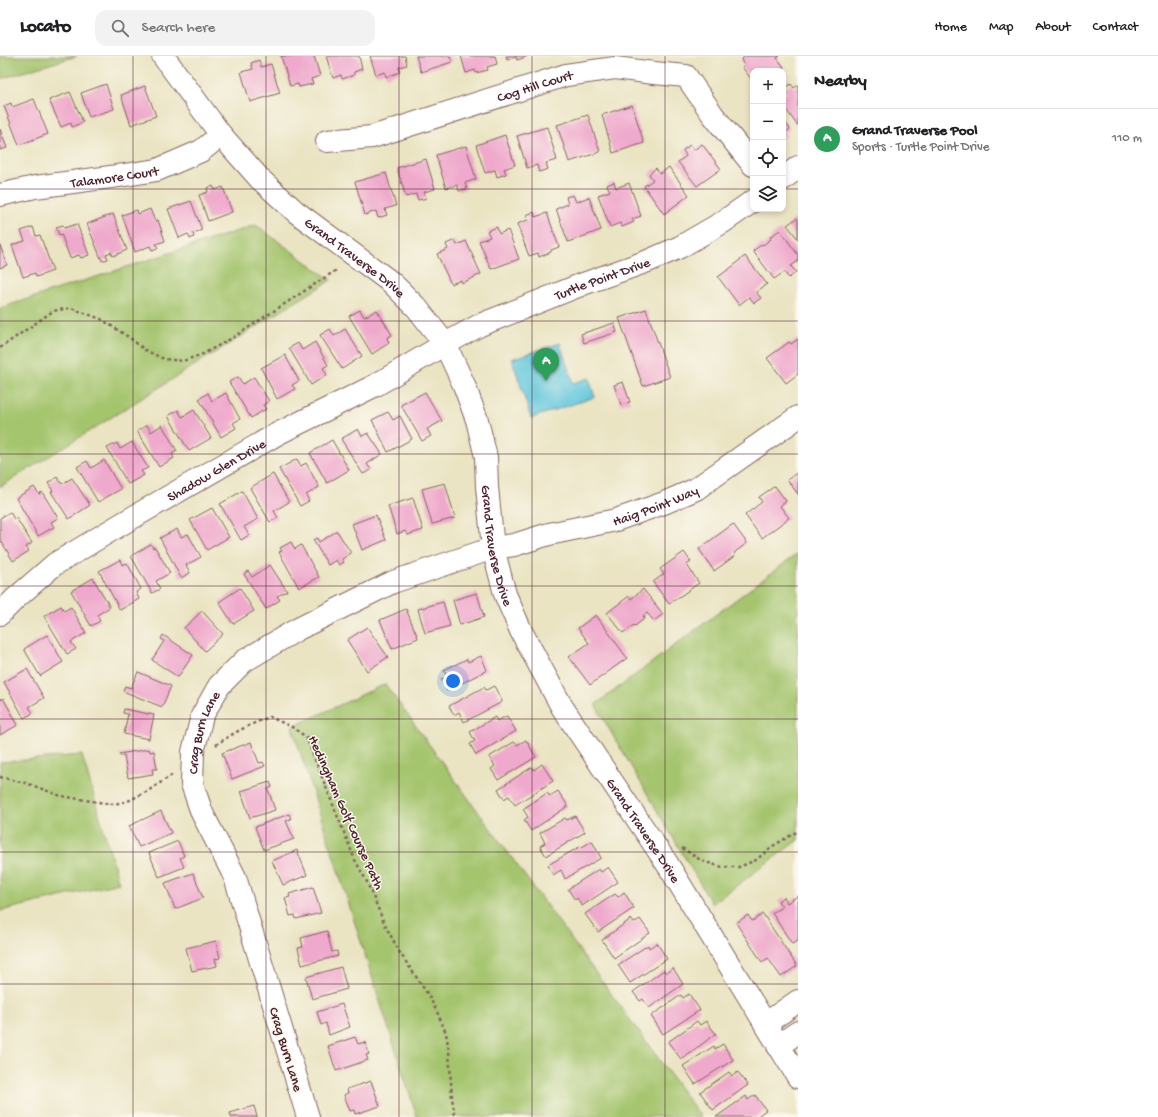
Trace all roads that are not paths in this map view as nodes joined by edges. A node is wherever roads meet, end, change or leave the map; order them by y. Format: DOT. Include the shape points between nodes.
graph roads {
  1 [pos="163,56"];
  2 [pos="221,135"];
  3 [pos="327,141"];
  4 [pos="750,161"];
  5 [pos="798,167"];
  6 [pos="786,177"];
  7 [pos="0,194"];
  8 [pos="750,203"];
  9 [pos="444,344"];
  10 [pos="798,417"];
  11 [pos="493,548"];
  12 [pos="0,614"];
  13 [pos="798,1001"];
  14 [pos="765,1024"];
  15 [pos="798,1032"];
  16 [pos="778,1046"];
  17 [pos="798,1077"];
  18 [pos="308,1117"];
  1 -- 2 [label="street, Grand Traverse Drive"];
  2 -- 7 [label="street, Talamore Court" via="201,151 157,170"];
  2 -- 9 [label="street, Grand Traverse Drive" via="260,179 296,212 392,283 417,308"];
  3 -- 4 [label="street, Cog Hill Court" via="372,137 566,76 615,68 686,76"];
  5 -- 6 [label="street"];
  8 -- 9 [label="street, Turtle Point Drive" via="680,247 480,325"];
  9 -- 11 [label="street, Grand Traverse Drive" via="464,385 477,420 486,457"];
  9 -- 12 [label="street, Shadow Glen Drive" via="376,385 277,434 55,564"];
  10 -- 11 [label="street, Haig Point Way" via="696,489 664,503 616,520"];
  11 -- 14 [label="street, Grand Traverse Drive" via="505,594 521,631 562,707 668,865"];
  11 -- 18 [label="street, Crag Burn Lane" via="393,582 298,629 244,661 219,686 202,716 193,752 192,784 202,813 235,877"];
  13 -- 14 [label="street"];
  14 -- 16 [label="street, Grand Traverse Drive"];
  15 -- 16 [label="street"];
  16 -- 17 [label="street, Grand Traverse Drive"];
}
